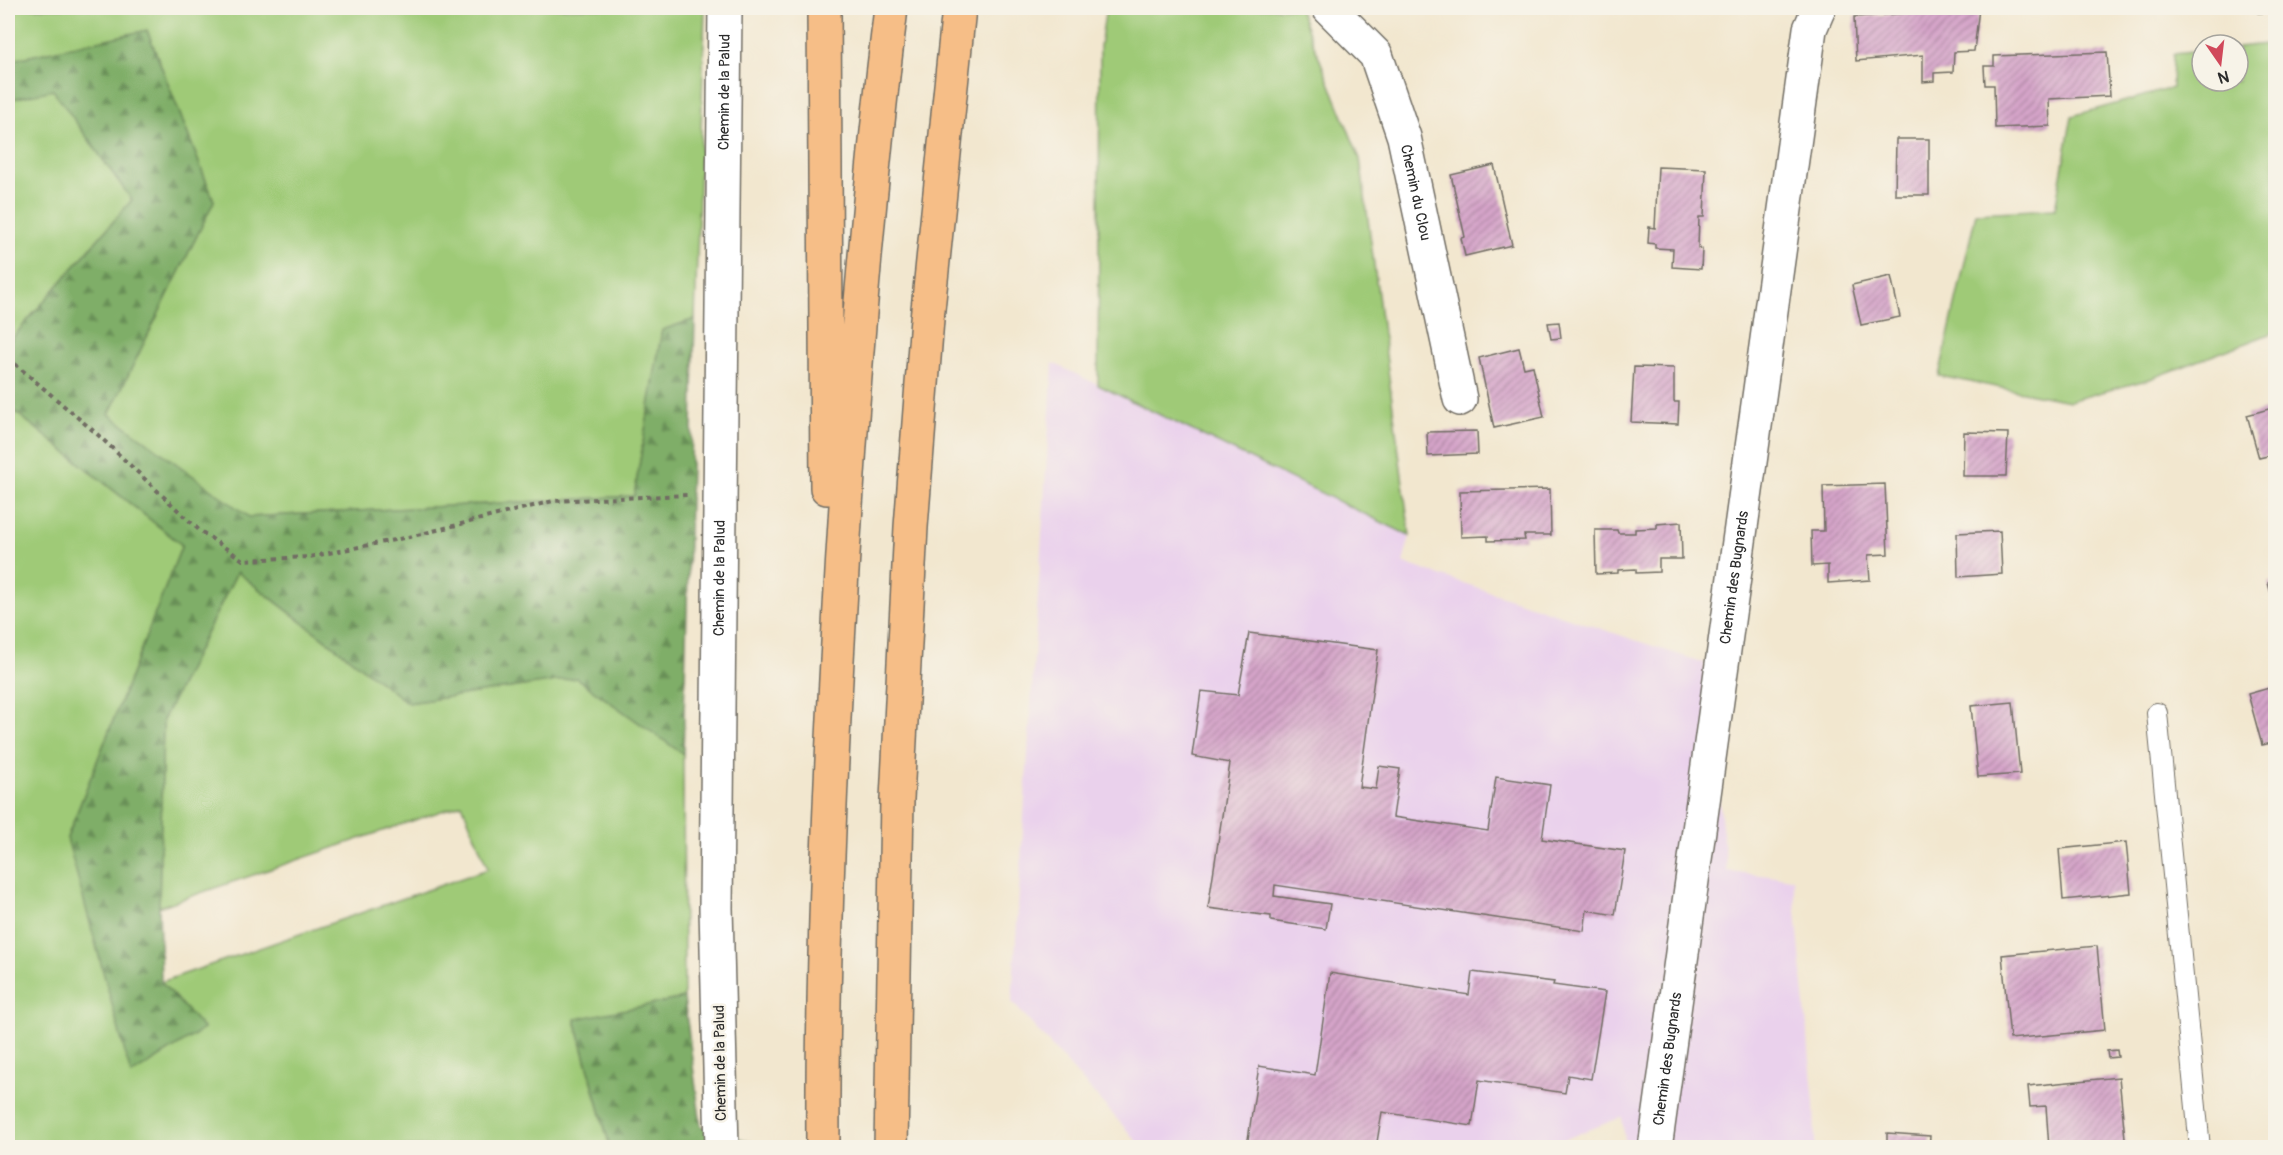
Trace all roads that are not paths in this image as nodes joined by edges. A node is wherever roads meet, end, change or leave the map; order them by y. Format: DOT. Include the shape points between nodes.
graph roads {
  1 [pos="724,8"];
  2 [pos="824,8"];
  3 [pos="891,8"];
  4 [pos="959,8"];
  5 [pos="1329,8"];
  6 [pos="1819,8"];
  7 [pos="1460,399"];
  8 [pos="2157,713"];
  9 [pos="830,778"];
  10 [pos="722,1148"];
  11 [pos="824,1148"];
  12 [pos="891,1148"];
  13 [pos="1655,1148"];
  14 [pos="2200,1148"];
  1 -- 10 [label="street, Chemin de la Palud" via="716,908"];
  2 -- 9 [label="highway"];
  3 -- 9 [label="highway" via="862,290"];
  4 -- 12 [label="highway" via="927,319 910,538 897,799"];
  5 -- 7 [label="street, Chemin du Clou" via="1376,55 1404,137"];
  6 -- 13 [label="street, Chemin des Bugnards" via="1810,29"];
  8 -- 14 [label="lane"];
  9 -- 11 [label="highway"];
}
